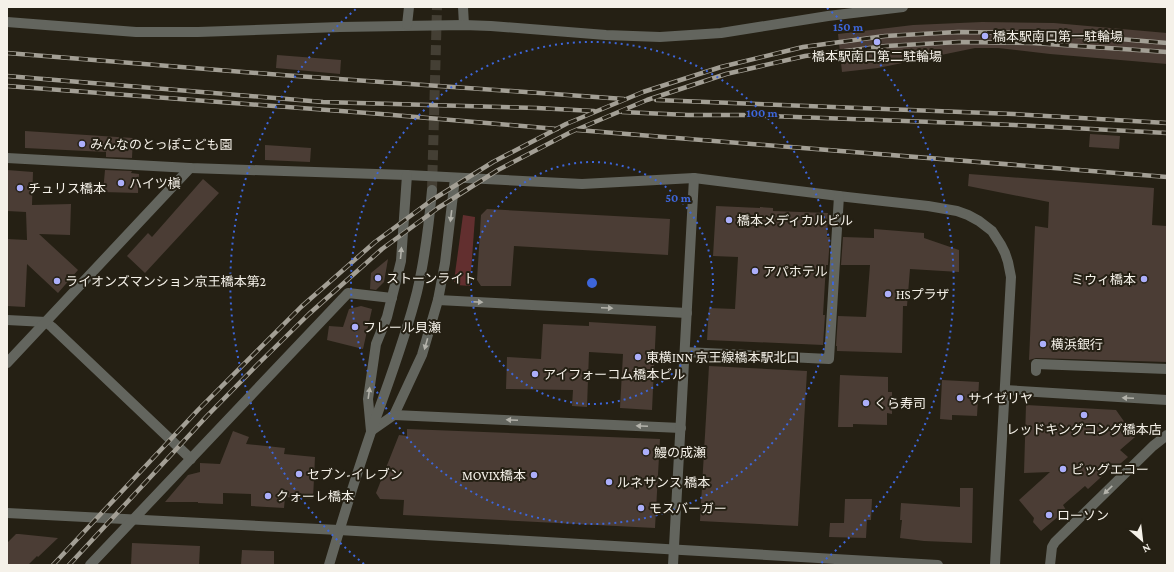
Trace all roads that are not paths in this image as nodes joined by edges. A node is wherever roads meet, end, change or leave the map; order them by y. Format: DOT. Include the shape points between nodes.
graph roads {
  1 [pos="409,7"];
  2 [pos="464,7"];
  3 [pos="903,7"];
  4 [pos="7,22"];
  5 [pos="407,25"];
  6 [pos="464,25"];
  7 [pos="7,158"];
  8 [pos="190,168"];
  9 [pos="408,175"];
  10 [pos="455,178"];
  11 [pos="694,178"];
  12 [pos="432,190"];
  13 [pos="839,196"];
  14 [pos="392,298"];
  15 [pos="438,300"];
  16 [pos="687,313"];
  17 [pos="7,320"];
  18 [pos="46,322"];
  19 [pos="685,352"];
  20 [pos="7,363"];
  21 [pos="1167,369"];
  22 [pos="1036,371"];
  23 [pos="1004,390"];
  24 [pos="1167,400"];
  25 [pos="394,415"];
  26 [pos="681,428"];
  27 [pos="372,431"];
  28 [pos="1167,435"];
  29 [pos="191,459"];
  30 [pos="7,513"];
  31 [pos="132,520"];
  32 [pos="339,530"];
  33 [pos="674,550"];
  34 [pos="90,565"];
  35 [pos="329,565"];
  36 [pos="673,565"];
  37 [pos="938,565"];
  38 [pos="995,565"];
  39 [pos="1050,565"];
  1 -- 5 [label="street"];
  2 -- 6 [label="street"];
  3 -- 6 [label="street" via="721,33 660,37"];
  4 -- 5 [label="street" via="136,32"];
  5 -- 6 [label="street"];
  7 -- 8 [label="street"];
  8 -- 9 [label="street"];
  8 -- 18 [label="street"];
  9 -- 10 [label="street"];
  14 -- 9 [label="street, one-way" via="401,261"];
  10 -- 11 [label="street" via="582,184"];
  10 -- 15 [label="street, one-way"];
  11 -- 13 [label="street"];
  11 -- 16 [label="street"];
  12 -- 27 [label="street" via="429,229 417,292"];
  13 -- 19 [label="street" via="829,359"];
  13 -- 23 [label="street" via="958,211 979,221 992,231 1005,253 1011,277"];
  27 -- 14 [label="street, one-way" via="368,399 376,344"];
  14 -- 29 [label="street" via="348,293"];
  15 -- 16 [label="street, one-way"];
  15 -- 25 [label="street, one-way" via="422,356"];
  16 -- 19 [label="street"];
  17 -- 18 [label="street"];
  18 -- 20 [label="street"];
  18 -- 29 [label="street"];
  19 -- 26 [label="street"];
  21 -- 22 [label="street" via="1036,364"];
  24 -- 23 [label="street, one-way"];
  23 -- 38 [label="street"];
  26 -- 25 [label="street, one-way"];
  25 -- 27 [label="street"];
  26 -- 33 [label="street"];
  27 -- 32 [label="street"];
  28 -- 39 [label="street, one-way" via="1055,542"];
  29 -- 31 [label="street"];
  30 -- 31 [label="street"];
  31 -- 32 [label="street"];
  31 -- 34 [label="street"];
  32 -- 33 [label="street"];
  32 -- 35 [label="street"];
  33 -- 36 [label="street"];
  33 -- 37 [label="street"];
}
